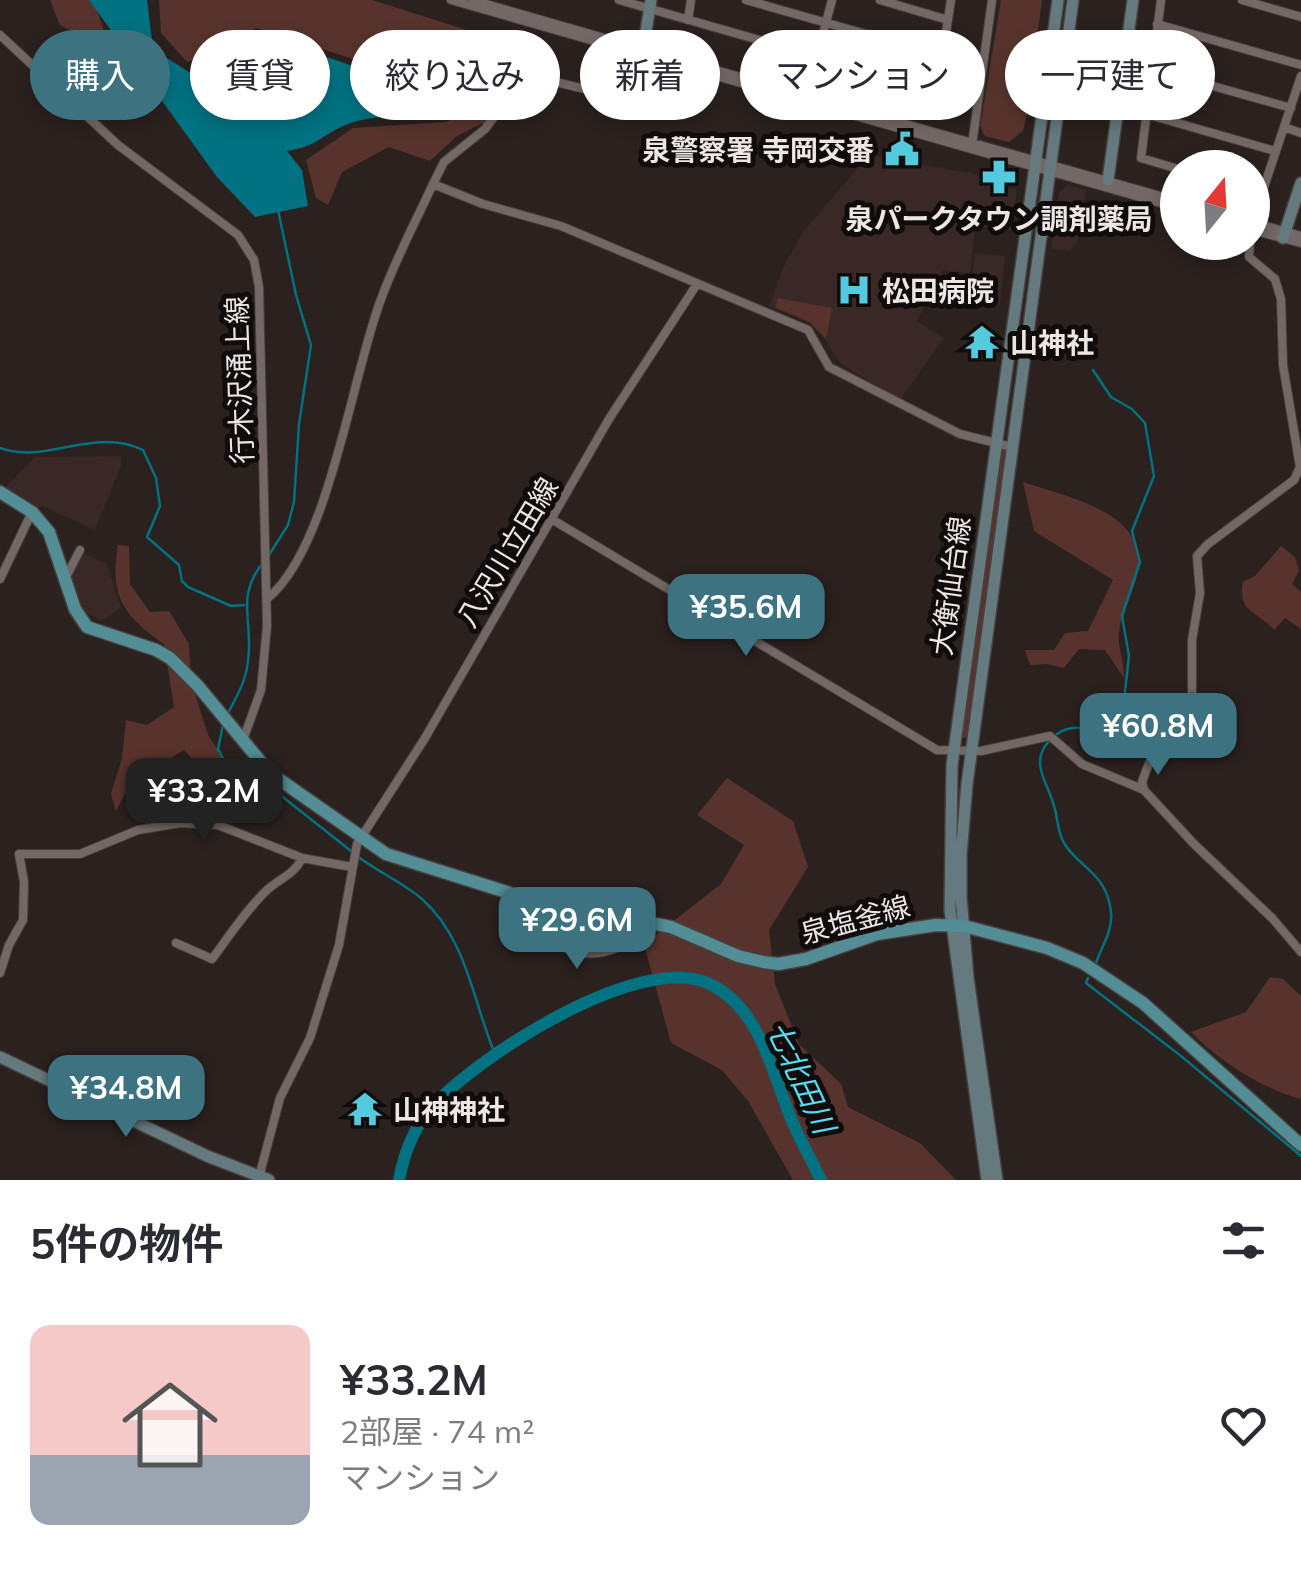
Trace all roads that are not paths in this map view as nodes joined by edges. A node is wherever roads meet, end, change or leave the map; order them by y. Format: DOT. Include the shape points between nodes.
graph roads {
  1 [pos="451,0"];
  2 [pos="472,0"];
  3 [pos="620,0"];
  4 [pos="691,0"];
  5 [pos="746,0"];
  6 [pos="832,0"];
  7 [pos="880,0"];
  8 [pos="951,0"];
  9 [pos="992,0"];
  10 [pos="1058,0"];
  11 [pos="1072,0"];
  12 [pos="1133,0"];
  13 [pos="1160,0"];
  14 [pos="1244,0"];
  15 [pos="1283,0"];
  16 [pos="650,5"];
  17 [pos="1280,11"];
  18 [pos="1301,17"];
  19 [pos="688,20"];
  20 [pos="948,20"];
  21 [pos="826,22"];
  22 [pos="1157,24"];
  23 [pos="646,30"];
  24 [pos="824,30"];
  25 [pos="854,30"];
  26 [pos="947,30"];
  27 [pos="1129,30"];
  28 [pos="1156,30"];
  29 [pos="580,33"];
  30 [pos="0,34"];
  31 [pos="740,35"];
  32 [pos="580,36"];
  33 [pos="985,45"];
  34 [pos="1301,65"];
  35 [pos="720,75"];
  36 [pos="1301,76"];
  37 [pos="1215,86"];
  38 [pos="580,88"];
  39 [pos="1290,108"];
  40 [pos="974,120"];
  41 [pos="1116,120"];
  42 [pos="1145,120"];
  43 [pos="1167,120"];
  44 [pos="1284,127"];
  45 [pos="1301,133"];
  46 [pos="972,146"];
  47 [pos="1275,151"];
  48 [pos="1160,163"];
  49 [pos="1035,164"];
  50 [pos="1270,167"];
  51 [pos="1049,168"];
  52 [pos="1108,180"];
  53 [pos="1301,183"];
  54 [pos="433,184"];
  55 [pos="1160,198"];
  56 [pos="1160,199"];
  57 [pos="1270,229"];
  58 [pos="1270,233"];
  59 [pos="1284,235"];
  60 [pos="1301,239"];
  61 [pos="1254,260"];
  62 [pos="697,284"];
  63 [pos="1005,371"];
  64 [pos="1023,374"];
  65 [pos="994,444"];
  66 [pos="1012,447"];
  67 [pos="1300,460"];
  68 [pos="1299,476"];
  69 [pos="0,492"];
  70 [pos="32,512"];
  71 [pos="553,520"];
  72 [pos="80,550"];
  73 [pos="65,577"];
  74 [pos="0,579"];
  75 [pos="266,599"];
  76 [pos="242,742"];
  77 [pos="953,752"];
  78 [pos="972,752"];
  79 [pos="1144,790"];
  80 [pos="359,842"];
  81 [pos="302,858"];
  82 [pos="352,864"];
  83 [pos="519,896"];
  84 [pos="658,923"];
  85 [pos="958,925"];
  86 [pos="1301,936"];
  87 [pos="176,942"];
  88 [pos="1298,949"];
  89 [pos="0,973"];
  90 [pos="0,1057"];
  91 [pos="1301,1145"];
  92 [pos="264,1178"];
  93 [pos="987,1180"];
  94 [pos="997,1180"];
  1 -- 32 [label="street"];
  2 -- 29 [label="street"];
  3 -- 16 [label="street"];
  4 -- 19 [label="street"];
  5 -- 21 [label="street"];
  6 -- 21 [label="street"];
  7 -- 20 [label="street"];
  8 -- 20 [label="street"];
  9 -- 33 [label="street"];
  10 -- 49 [label="main road, 大衡仙台線"];
  11 -- 51 [label="main road, 大衡仙台線"];
  12 -- 27 [label="main road"];
  13 -- 22 [label="street"];
  14 -- 17 [label="street"];
  15 -- 17 [label="street"];
  16 -- 19 [label="street"];
  16 -- 23 [label="main road"];
  17 -- 18 [label="street"];
  19 -- 31 [label="street"];
  20 -- 26 [label="street"];
  21 -- 24 [label="street"];
  21 -- 25 [label="street"];
  22 -- 28 [label="street"];
  22 -- 34 [label="street"];
  30 -- 75 [label="street, 行木沢涌上線" via="118,144 248,248 259,287"];
  35 -- 46 [label="street"];
  36 -- 39 [label="street"];
  37 -- 39 [label="street"];
  38 -- 54 [label="street" via="530,76 518,83 486,129 444,162"];
  39 -- 44 [label="street"];
  40 -- 46 [label="street"];
  41 -- 52 [label="main road"];
  42 -- 48 [label="street" via="1141,158"];
  43 -- 47 [label="street"];
  44 -- 45 [label="street"];
  44 -- 47 [label="street"];
  46 -- 49 [label="street"];
  47 -- 50 [label="street"];
  49 -- 51 [label="street"];
  49 -- 63 [label="main road, 大衡仙台線"];
  51 -- 52 [label="street"];
  51 -- 56 [label="street"];
  51 -- 64 [label="main road, 大衡仙台線"];
  52 -- 55 [label="street"];
  53 -- 59 [label="main road"];
  54 -- 62 [label="street" via="561,226"];
  54 -- 75 [label="street" via="378,305 304,550"];
  57 -- 59 [label="street"];
  58 -- 59 [label="street"];
  59 -- 60 [label="street"];
  61 -- 67 [label="street" via="1275,279 1280,299 1283,365"];
  62 -- 65 [label="street" via="808,330 829,367 960,434"];
  62 -- 71 [label="street, 八沢川立田線" via="608,419"];
  63 -- 64 [label="street"];
  63 -- 65 [label="main road, 大衡仙台線"];
  64 -- 66 [label="main road, 大衡仙台線"];
  65 -- 66 [label="street"];
  65 -- 77 [label="main road, 大衡仙台線"];
  66 -- 78 [label="main road, 大衡仙台線"];
  67 -- 68 [label="street"];
  68 -- 79 [label="street" via="1196,556 1200,593 1192,694 1155,747"];
  69 -- 70 [label="main road"];
  70 -- 73 [label="main road" via="54,542"];
  70 -- 74 [label="street"];
  71 -- 77 [label="street" via="914,739"];
  71 -- 80 [label="street, 八沢川立田線"];
  72 -- 73 [label="street"];
  73 -- 76 [label="main road, 泉塩釜線" via="74,610 87,627 170,658"];
  75 -- 76 [label="street, 行木沢涌上線" via="262,690"];
  76 -- 80 [label="main road, 泉塩釜線" via="270,773"];
  77 -- 78 [label="street"];
  77 -- 85 [label="main road, 大衡仙台線" via="949,857"];
  78 -- 79 [label="street" via="1050,736 1082,764"];
  78 -- 85 [label="main road, 大衡仙台線"];
  79 -- 88 [label="street"];
  80 -- 82 [label="street, 八沢川立田線"];
  80 -- 83 [label="main road, 泉塩釜線"];
  81 -- 82 [label="street"];
  81 -- 87 [label="street" via="212,958"];
  81 -- 89 [label="street" via="218,825 180,823 138,830 80,854 20,854 23,920"];
  82 -- 92 [label="street, 八沢川立田線" via="339,945 310,1038 280,1098"];
  83 -- 84 [label="main road, 泉塩釜線"];
  83 -- 84 [label="street" via="567,952 604,953"];
  84 -- 85 [label="main road, 泉塩釜線" via="738,956 778,964 878,934"];
  85 -- 91 [label="main road, 泉塩釜線" via="1062,953 1120,986"];
  85 -- 93 [label="main road, 大衡仙台線"];
  85 -- 94 [label="main road, 大衡仙台線"];
  86 -- 88 [label="street"];
  90 -- 92 [label="main road"];
}
